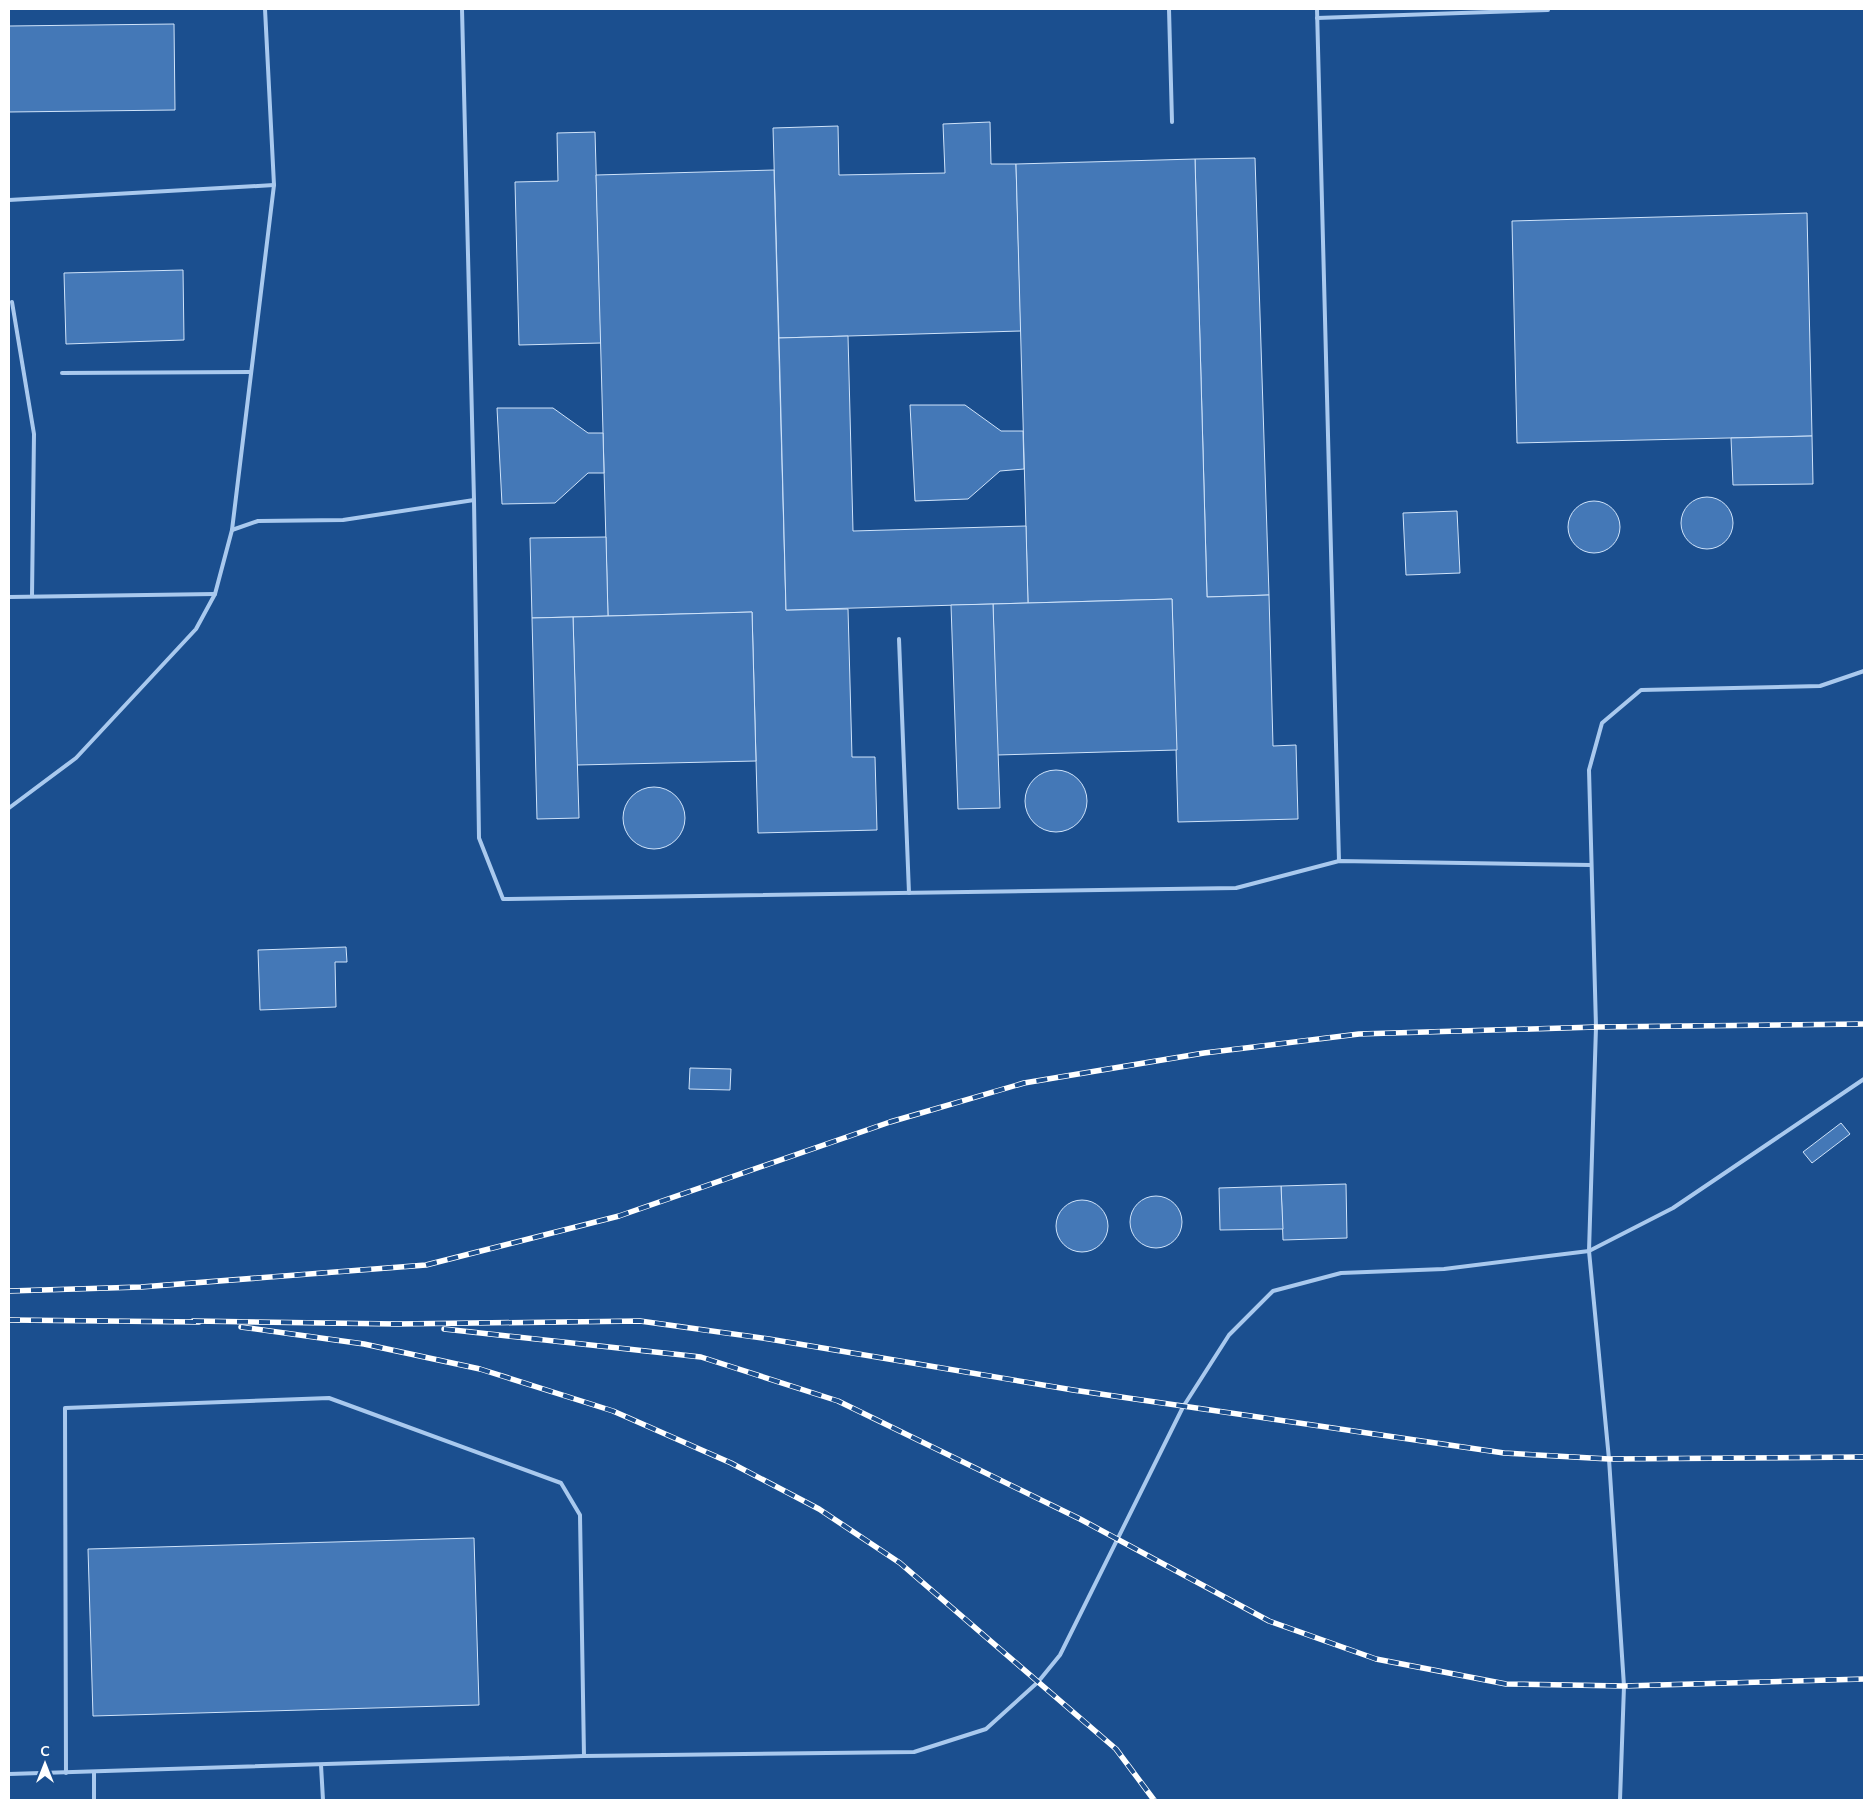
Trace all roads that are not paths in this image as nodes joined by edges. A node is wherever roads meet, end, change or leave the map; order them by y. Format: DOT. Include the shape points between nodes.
graph roads {
  1 [pos="265,9"];
  2 [pos="462,9"];
  3 [pos="1169,9"];
  4 [pos="1316,9"];
  5 [pos="1548,10"];
  6 [pos="1317,18"];
  7 [pos="1172,122"];
  8 [pos="274,185"];
  9 [pos="9,200"];
  10 [pos="12,302"];
  11 [pos="251,372"];
  12 [pos="62,373"];
  13 [pos="474,500"];
  14 [pos="232,530"];
  15 [pos="215,594"];
  16 [pos="9,596"];
  17 [pos="32,596"];
  18 [pos="899,639"];
  19 [pos="1864,671"];
  20 [pos="9,808"];
  21 [pos="1339,861"];
  22 [pos="1591,865"];
  23 [pos="910,893"];
  24 [pos="1864,1079"];
  25 [pos="1589,1251"];
  26 [pos="584,1756"];
  27 [pos="321,1764"];
  28 [pos="94,1772"];
  29 [pos="66,1773"];
  30 [pos="9,1774"];
  31 [pos="94,1800"];
  32 [pos="323,1800"];
  33 [pos="1620,1800"];
  1 -- 8 [label="lane"];
  2 -- 13 [label="lane"];
  3 -- 7 [label="lane"];
  4 -- 6 [label="lane"];
  5 -- 6 [label="lane"];
  6 -- 21 [label="lane"];
  8 -- 9 [label="lane"];
  8 -- 11 [label="lane"];
  10 -- 17 [label="lane" via="34,434"];
  11 -- 12 [label="lane"];
  11 -- 14 [label="lane"];
  13 -- 14 [label="lane" via="343,520 258,521"];
  13 -- 23 [label="lane" via="479,838 502,899"];
  14 -- 15 [label="lane"];
  15 -- 17 [label="lane"];
  15 -- 20 [label="lane" via="196,629 76,758"];
  16 -- 17 [label="lane"];
  18 -- 23 [label="lane"];
  19 -- 22 [label="lane" via="1820,686 1641,690 1602,723 1589,770"];
  21 -- 22 [label="lane"];
  21 -- 23 [label="lane" via="1236,888"];
  22 -- 25 [label="lane" via="1596,1027"];
  24 -- 25 [label="lane" via="1673,1208"];
  25 -- 26 [label="lane" via="1444,1269 1341,1273 1273,1291 1229,1335 1183,1407 1060,1655 1038,1682 986,1729 914,1752"];
  25 -- 33 [label="lane" via="1609,1459 1624,1686"];
  26 -- 27 [label="lane"];
  26 -- 29 [label="lane" via="580,1515 561,1483 329,1398 65,1408"];
  27 -- 28 [label="lane"];
  27 -- 32 [label="lane"];
  28 -- 29 [label="lane"];
  28 -- 31 [label="lane"];
  29 -- 30 [label="lane"];
}
